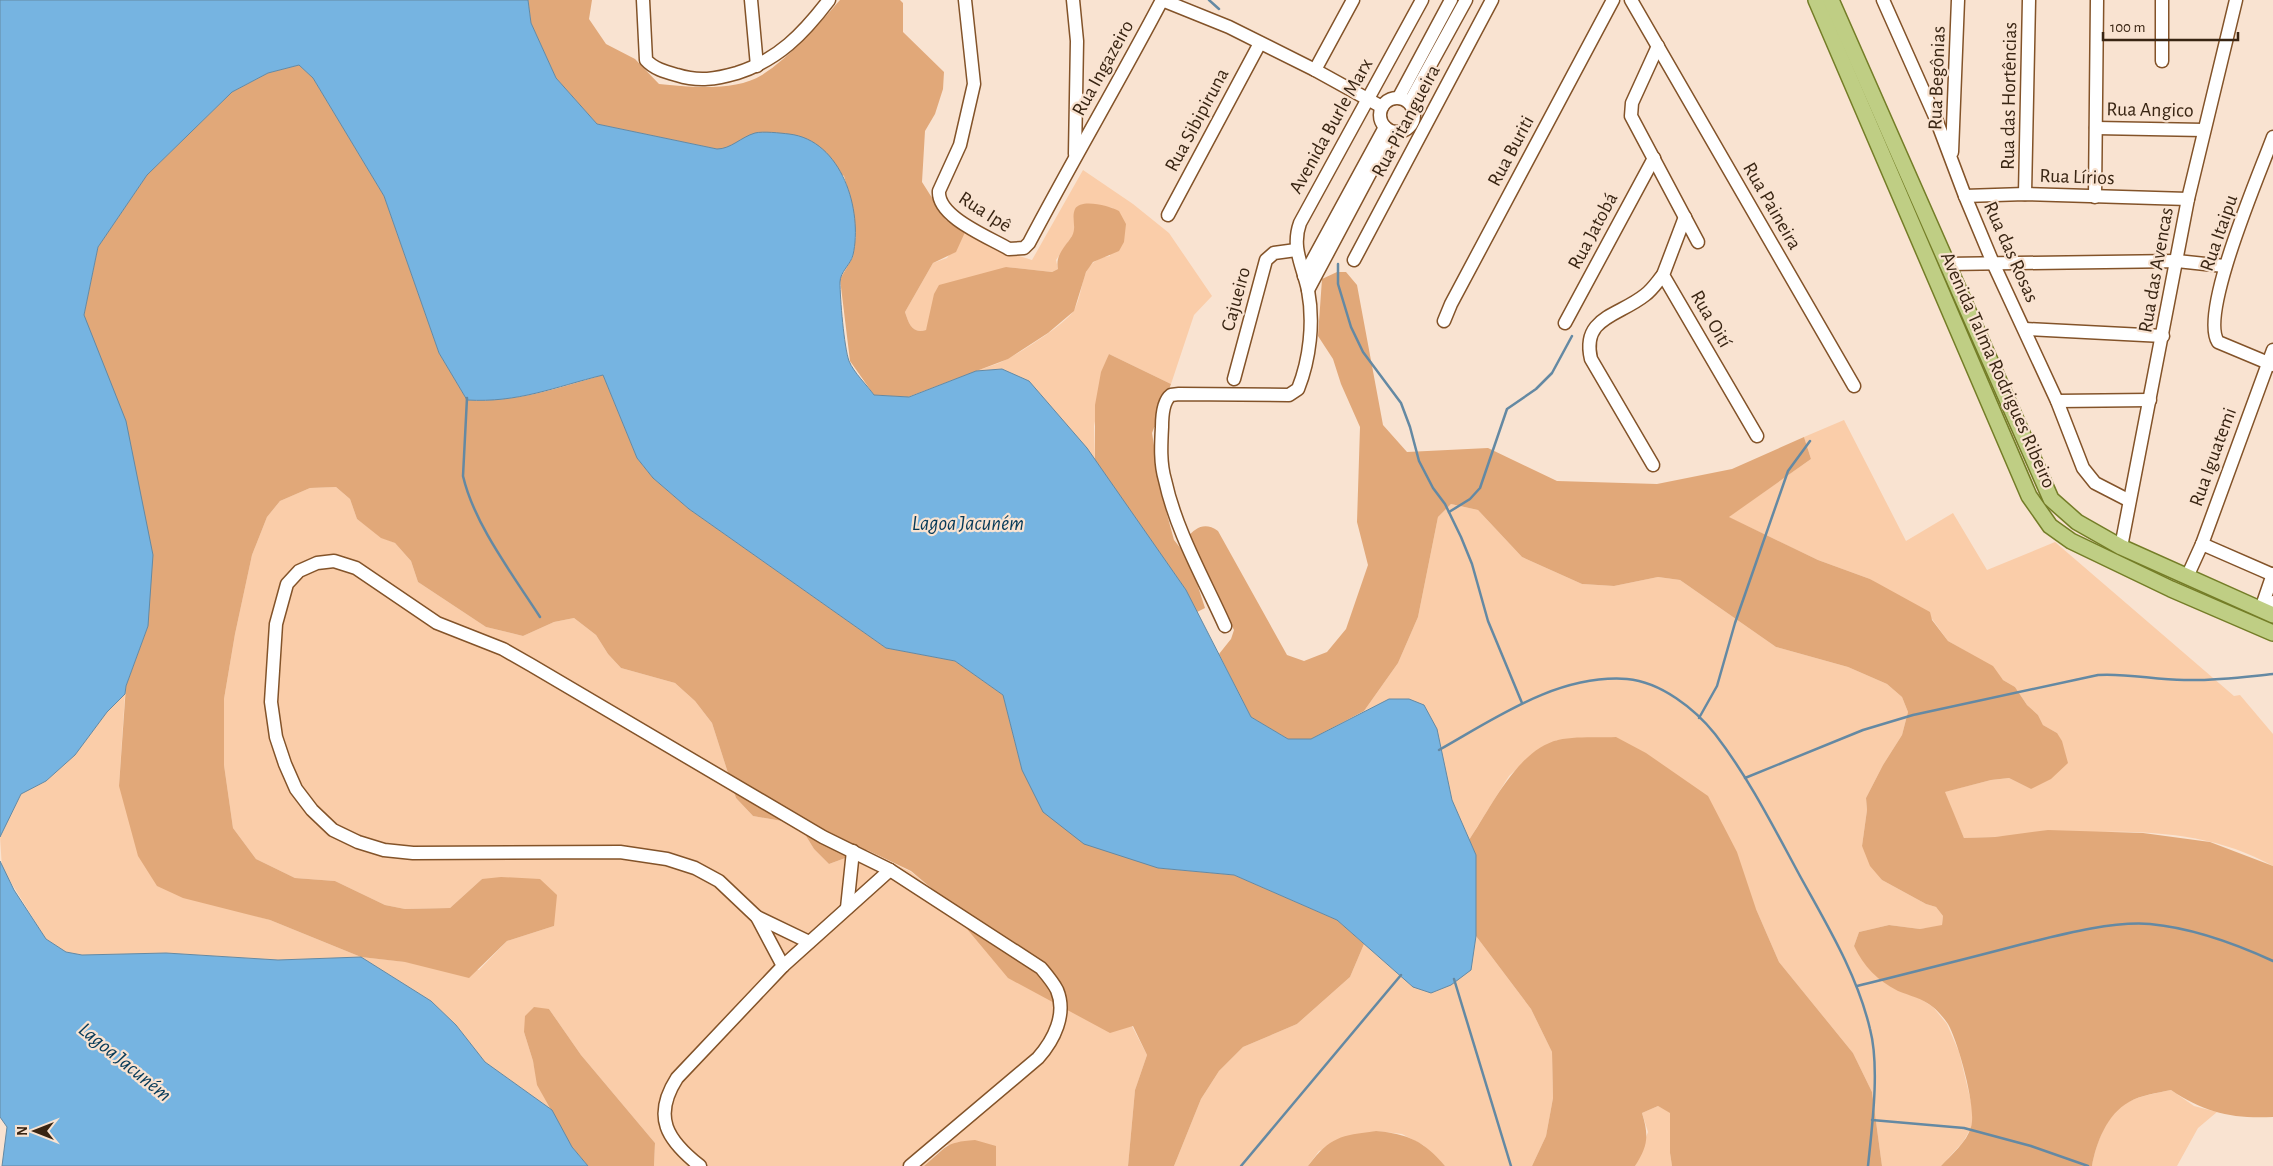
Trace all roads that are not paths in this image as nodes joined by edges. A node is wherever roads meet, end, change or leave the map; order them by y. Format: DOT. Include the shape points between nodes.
graph roads {
  1 [pos="643,0"];
  2 [pos="751,0"];
  3 [pos="829,0"];
  4 [pos="965,0"];
  5 [pos="1073,0"];
  6 [pos="1162,0"];
  7 [pos="1353,0"];
  8 [pos="1422,0"];
  9 [pos="1451,0"];
  10 [pos="1466,0"];
  11 [pos="1492,0"];
  12 [pos="1613,0"];
  13 [pos="1631,0"];
  14 [pos="1816,0"];
  15 [pos="1831,0"];
  16 [pos="1958,0"];
  17 [pos="2029,0"];
  18 [pos="2097,0"];
  19 [pos="2162,0"];
  20 [pos="2236,0"];
  21 [pos="1885,2"];
  22 [pos="1260,43"];
  23 [pos="1658,46"];
  24 [pos="2162,62"];
  25 [pos="757,66"];
  26 [pos="1315,70"];
  27 [pos="1368,98"];
  28 [pos="1404,100"];
  29 [pos="1382,107"];
  30 [pos="1417,127"];
  31 [pos="2096,128"];
  32 [pos="1388,129"];
  33 [pos="2204,130"];
  34 [pos="2273,137"];
  35 [pos="1075,154"];
  36 [pos="1952,157"];
  37 [pos="1654,158"];
  38 [pos="2267,170"];
  39 [pos="2025,194"];
  40 [pos="1965,196"];
  41 [pos="2095,197"];
  42 [pos="2188,199"];
  43 [pos="1168,215"];
  44 [pos="1685,217"];
  45 [pos="1698,242"];
  46 [pos="1296,250"];
  47 [pos="1354,260"];
  48 [pos="2177,261"];
  49 [pos="1993,263"];
  50 [pos="1946,264"];
  51 [pos="2224,266"];
  52 [pos="1663,275"];
  53 [pos="1304,276"];
  54 [pos="1308,290"];
  55 [pos="1444,321"];
  56 [pos="1565,323"];
  57 [pos="2025,329"];
  58 [pos="2163,336"];
  59 [pos="2273,350"];
  60 [pos="2270,364"];
  61 [pos="1234,379"];
  62 [pos="1854,386"];
  63 [pos="2150,400"];
  64 [pos="2057,401"];
  65 [pos="1757,436"];
  66 [pos="1653,465"];
  67 [pos="2128,500"];
  68 [pos="2202,544"];
  69 [pos="2121,547"];
  70 [pos="2273,575"];
  71 [pos="2187,577"];
  72 [pos="2269,609"];
  73 [pos="1224,626"];
  74 [pos="2273,633"];
  75 [pos="853,851"];
  76 [pos="890,870"];
  77 [pos="847,908"];
  78 [pos="757,917"];
  79 [pos="810,942"];
  80 [pos="783,966"];
  81 [pos="700,1166"];
  82 [pos="910,1166"];
  1 -- 25 [label="street" via="644,53 649,63 661,70 691,80 704,80"];
  2 -- 25 [label="street"];
  3 -- 25 [label="street" via="807,29 778,55"];
  4 -- 35 [label="street, Rua Ipê" via="974,84 960,145 939,191 941,204 950,215 1009,249 1024,248"];
  5 -- 35 [label="street" via="1077,40"];
  6 -- 22 [label="street"];
  6 -- 35 [label="street, Rua Ingazeiro" via="1117,85"];
  7 -- 26 [label="street"];
  8 -- 27 [label="street, Avenida Burle Marx"];
  9 -- 28 [label="street"];
  10 -- 28 [label="street"];
  11 -- 30 [label="street, Rua Pitangueira"];
  12 -- 55 [label="street, Rua Buriti"];
  13 -- 23 [label="street, Rua Paineira"];
  14 -- 74 [label="main road, Avenida Talma Rodrigues Ribeiro" via="2029,496 2050,526 2071,541 2171,589"];
  15 -- 50 [label="main road, Avenida Talma Rodrigues Ribeiro"];
  16 -- 36 [label="street, Rua Begônias"];
  17 -- 39 [label="street, Rua das Hortências"];
  18 -- 31 [label="street"];
  19 -- 24 [label="street"];
  20 -- 33 [label="street, Rua das Avencas"];
  21 -- 36 [label="street, Rua das Rosas"];
  22 -- 26 [label="street"];
  22 -- 43 [label="street, Rua Sibipiruna"];
  23 -- 37 [label="street" via="1632,103 1631,116"];
  23 -- 62 [label="street, Rua Paineira"];
  26 -- 27 [label="street"];
  27 -- 29 [label="street"];
  27 -- 46 [label="street, Avenida Burle Marx" via="1300,223"];
  28 -- 29 [label="street" via="1388,100"];
  28 -- 30 [label="street" via="1415,113"];
  29 -- 32 [label="street" via="1380,119"];
  30 -- 32 [label="street" via="1404,131"];
  30 -- 47 [label="street, Rua Pitangueira"];
  31 -- 33 [label="street, Rua Angico"];
  31 -- 41 [label="street"];
  32 -- 53 [label="street"];
  32 -- 54 [label="street, Avenida Burle Marx"];
  33 -- 42 [label="street, Rua das Avencas"];
  34 -- 38 [label="street, Rua Itaipu"];
  36 -- 40 [label="street, Rua das Rosas"];
  37 -- 44 [label="street"];
  37 -- 56 [label="street, Rua Jatobá"];
  38 -- 51 [label="street, Rua Itaipu"];
  39 -- 40 [label="street, Rua Lírios"];
  39 -- 41 [label="street, Rua Lírios"];
  40 -- 49 [label="street, Rua das Rosas"];
  41 -- 42 [label="street, Rua Lírios"];
  42 -- 48 [label="street, Rua das Avencas"];
  44 -- 45 [label="street"];
  44 -- 52 [label="street"];
  46 -- 53 [label="street, Avenida Burle Marx"];
  46 -- 61 [label="street, Cajueiro" via="1274,253 1266,260"];
  48 -- 49 [label="street"];
  48 -- 51 [label="street"];
  48 -- 58 [label="street, Rua das Avencas"];
  49 -- 50 [label="street"];
  49 -- 57 [label="street, Rua das Rosas"];
  50 -- 69 [label="main road, Avenida Talma Rodrigues Ribeiro" via="2051,499 2077,522"];
  51 -- 60 [label="street, Rua Itaipu" via="2215,337 2218,342"];
  52 -- 65 [label="street, Rua Oití"];
  52 -- 66 [label="street" via="1645,296 1596,325 1588,346 1591,359"];
  53 -- 54 [label="street, Avenida Burle Marx"];
  54 -- 73 [label="street, Avenida Burle Marx" via="1309,350 1302,379 1294,393 1289,396 1171,395 1162,416 1161,459 1165,481 1175,514"];
  57 -- 58 [label="street"];
  57 -- 64 [label="street, Rua das Rosas"];
  58 -- 63 [label="street, Rua das Avencas"];
  59 -- 60 [label="street, Rua Iguatemi"];
  60 -- 68 [label="street, Rua Iguatemi"];
  63 -- 64 [label="street"];
  63 -- 67 [label="street, Rua das Avencas"];
  64 -- 67 [label="street, Rua das Rosas" via="2083,468 2095,483"];
  67 -- 69 [label="street, Rua das Avencas"];
  68 -- 70 [label="street"];
  68 -- 71 [label="street, Rua Iguatemi"];
  69 -- 71 [label="main road, Avenida Talma Rodrigues Ribeiro"];
  70 -- 72 [label="street"];
  71 -- 72 [label="main road, Avenida Talma Rodrigues Ribeiro"];
  75 -- 76 [label="street"];
  75 -- 77 [label="street"];
  75 -- 78 [label="street" via="823,837 503,649 437,623 356,568 334,561 317,563 299,571 287,584 276,624 271,702 276,737 296,789 333,830 384,850 413,853 620,852 667,859 695,868 719,881"];
  76 -- 77 [label="street"];
  76 -- 82 [label="street" via="1041,968 1057,990 1060,1010 1050,1044 1038,1058"];
  77 -- 79 [label="street"];
  78 -- 79 [label="street"];
  78 -- 80 [label="street"];
  79 -- 80 [label="street"];
  80 -- 81 [label="street" via="677,1078 668,1092 664,1107 665,1124 671,1139"];
}
